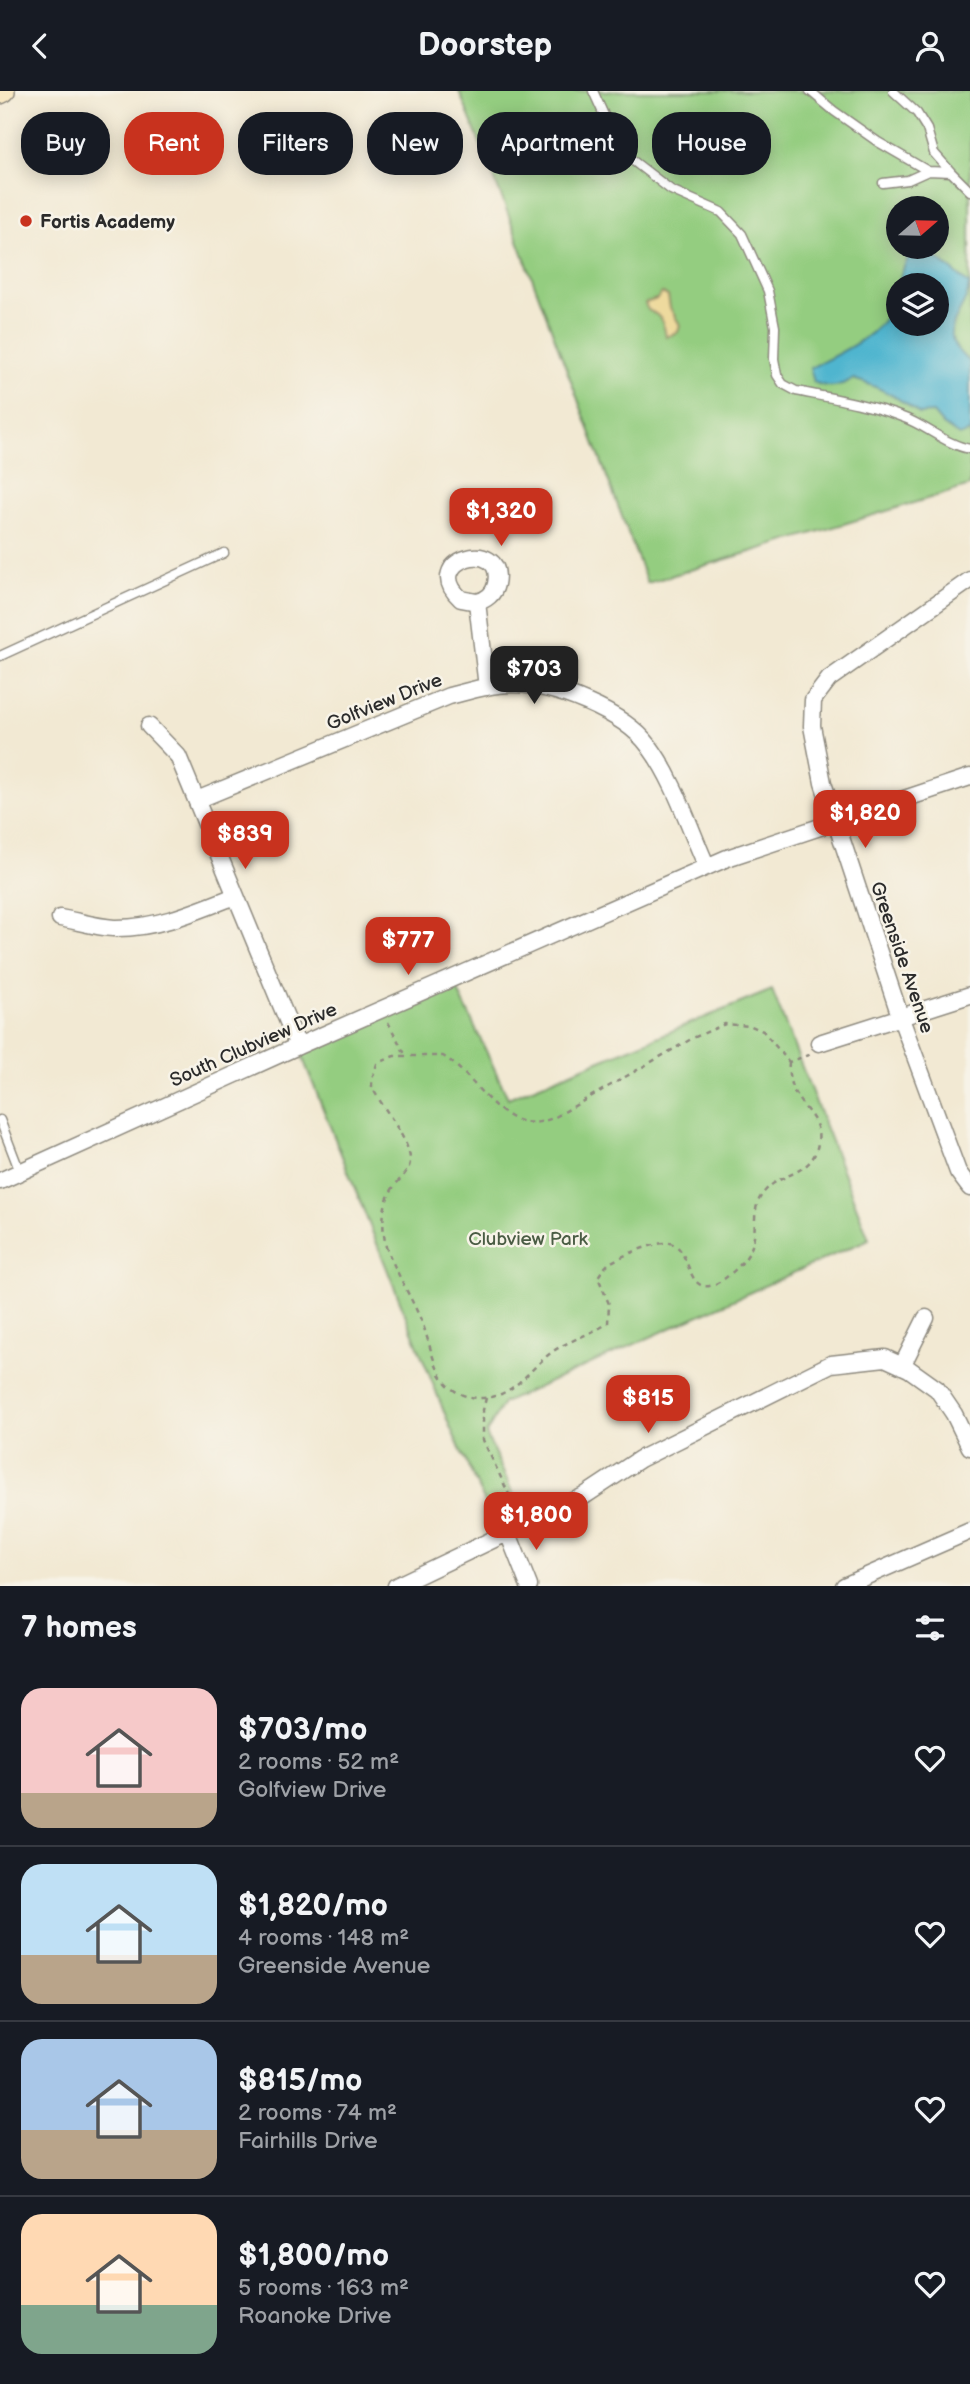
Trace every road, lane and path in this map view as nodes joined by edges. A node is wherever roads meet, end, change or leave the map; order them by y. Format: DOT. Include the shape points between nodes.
graph roads {
  1 [pos="593,91"];
  2 [pos="810,91"];
  3 [pos="893,91"];
  4 [pos="929,171"];
  5 [pos="951,172"];
  6 [pos="883,183"];
  7 [pos="970,191"];
  8 [pos="970,449"];
  9 [pos="224,553"];
  10 [pos="970,580"];
  11 [pos="477,603"];
  12 [pos="0,656"];
  13 [pos="487,687"];
  14 [pos="149,726"];
  15 [pos="970,777"];
  16 [pos="197,800"];
  17 [pos="835,820"];
  18 [pos="706,867"];
  19 [pos="235,896"];
  20 [pos="60,918"];
  21 [pos="970,995"];
  22 [pos="382,1009"];
  23 [pos="900,1016"];
  24 [pos="819,1043"];
  25 [pos="298,1045"];
  26 [pos="406,1056"];
  27 [pos="789,1062"];
  28 [pos="0,1120"];
  29 [pos="20,1172"];
  30 [pos="0,1181"];
  31 [pos="970,1188"];
  32 [pos="926,1318"];
  33 [pos="906,1367"];
  34 [pos="486,1398"];
  35 [pos="970,1447"];
  36 [pos="516,1509"];
  37 [pos="970,1531"];
  38 [pos="508,1533"];
  39 [pos="396,1586"];
  40 [pos="529,1586"];
  41 [pos="844,1586"];
  1 -- 8 [label="lane" via="618,146 628,157 671,190 721,212 742,234 768,291 775,327 774,359 783,384 901,416"];
  2 -- 4 [label="lane" via="878,142"];
  3 -- 5 [label="lane" via="917,113 934,153"];
  4 -- 5 [label="lane"];
  4 -- 6 [label="lane"];
  5 -- 7 [label="lane"];
  9 -- 12 [label="lane"];
  10 -- 17 [label="street, Greenside Avenue" via="829,679 813,700 816,752"];
  11 -- 13 [label="street"];
  13 -- 16 [label="street, Golfview Drive" via="449,696"];
  13 -- 18 [label="street, Golfview Drive" via="528,685 576,698 620,720 655,755"];
  14 -- 16 [label="street" via="178,755"];
  15 -- 17 [label="street, South Clubview Drive"];
  16 -- 19 [label="street"];
  17 -- 18 [label="street, South Clubview Drive"];
  17 -- 23 [label="street, Greenside Avenue"];
  18 -- 22 [label="street, South Clubview Drive"];
  19 -- 20 [label="street" via="140,926 112,928"];
  19 -- 25 [label="street"];
  21 -- 23 [label="street"];
  22 -- 25 [label="street, South Clubview Drive"];
  22 -- 26 [label="path"];
  23 -- 24 [label="street"];
  23 -- 31 [label="street, Greenside Avenue" via="958,1172"];
  24 -- 27 [label="path" via="811,1055"];
  25 -- 29 [label="street, South Clubview Drive"];
  26 -- 27 [label="path" via="443,1056 503,1113 524,1124 557,1117 725,1024 763,1031"];
  26 -- 34 [label="path" via="383,1059 372,1079 410,1160 386,1201 386,1247 428,1336 444,1383 467,1397"];
  27 -- 34 [label="path" via="796,1099 817,1122 817,1147 814,1158 803,1168 774,1182 759,1198 753,1241 743,1261 724,1279 706,1286 697,1283 671,1242 622,1257 598,1277 609,1304 608,1323 559,1347 512,1388"];
  28 -- 29 [label="lane"];
  29 -- 30 [label="street, South Clubview Drive"];
  32 -- 33 [label="street"];
  33 -- 35 [label="street" via="937,1389"];
  33 -- 38 [label="street" via="885,1358 831,1364 640,1459 584,1496"];
  34 -- 36 [label="path" via="483,1440"];
  37 -- 41 [label="street"];
  38 -- 39 [label="street"];
  38 -- 40 [label="street"];
}
